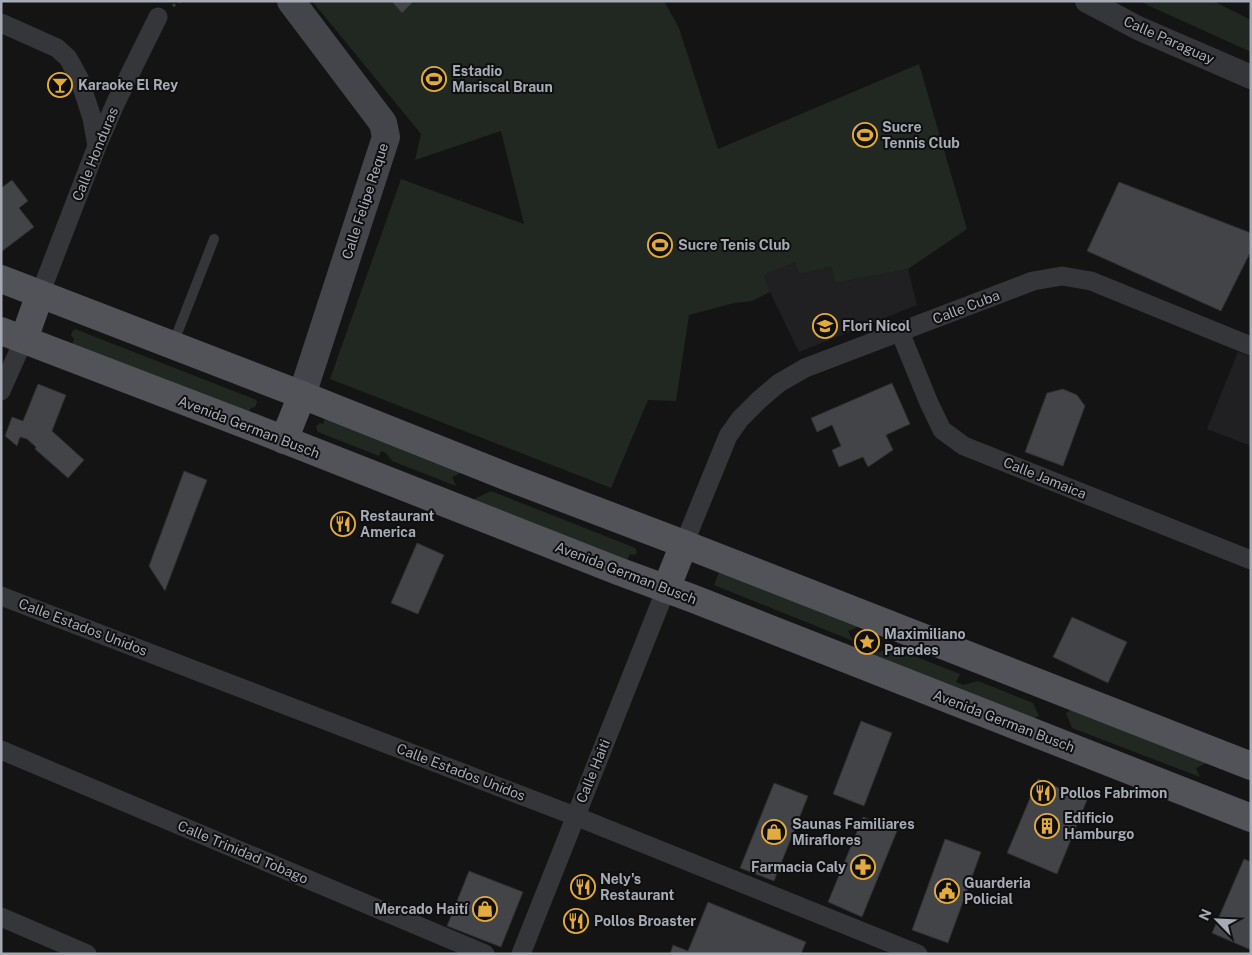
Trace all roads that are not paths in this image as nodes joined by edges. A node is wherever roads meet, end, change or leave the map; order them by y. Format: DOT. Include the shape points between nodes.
graph roads {
  1 [pos="291,1"];
  2 [pos="1088,1"];
  3 [pos="158,17"];
  4 [pos="1,23"];
  5 [pos="1251,77"];
  6 [pos="97,146"];
  7 [pos="214,239"];
  8 [pos="1,280"];
  9 [pos="40,294"];
  10 [pos="900,332"];
  11 [pos="12,335"];
  12 [pos="173,345"];
  13 [pos="1251,346"];
  14 [pos="1,392"];
  15 [pos="302,395"];
  16 [pos="284,440"];
  17 [pos="684,544"];
  18 [pos="1251,560"];
  19 [pos="666,589"];
  20 [pos="1,596"];
  21 [pos="1,750"];
  22 [pos="1251,766"];
  23 [pos="575,816"];
  24 [pos="1251,818"];
  25 [pos="1,917"];
  26 [pos="912,953"];
  27 [pos="87,954"];
  28 [pos="485,954"];
  29 [pos="521,954"];
  1 -- 15 [label="main road, Calle Felipe Reque" via="383,123 386,136"];
  2 -- 5 [label="street, Calle Paraguay" via="1138,28"];
  3 -- 6 [label="street, Calle Honduras"];
  4 -- 6 [label="street" via="57,48 68,58 79,78"];
  6 -- 9 [label="street, Calle Honduras"];
  7 -- 12 [label="lane"];
  8 -- 9 [label="main road"];
  9 -- 11 [label="main road"];
  9 -- 12 [label="main road"];
  10 -- 13 [label="street, Calle Cuba" via="1034,281 1062,276 1091,281"];
  10 -- 17 [label="street, Calle Cuba" via="805,368 779,383 759,400 728,436"];
  10 -- 18 [label="street, Calle Jamaica" via="942,430 964,446"];
  11 -- 14 [label="street"];
  11 -- 16 [label="main road, Avenida German Busch"];
  12 -- 15 [label="main road"];
  15 -- 16 [label="main road"];
  15 -- 17 [label="main road"];
  16 -- 19 [label="main road, Avenida German Busch"];
  17 -- 19 [label="main road"];
  17 -- 22 [label="main road"];
  19 -- 23 [label="street, Calle Haiti"];
  19 -- 24 [label="main road, Avenida German Busch"];
  20 -- 23 [label="street, Calle Estados Unidos"];
  21 -- 28 [label="street, Calle Trinidad Tobago"];
  23 -- 26 [label="street, Calle Estados Unidos"];
  23 -- 29 [label="street, Calle Haiti"];
  25 -- 27 [label="street"];
}
